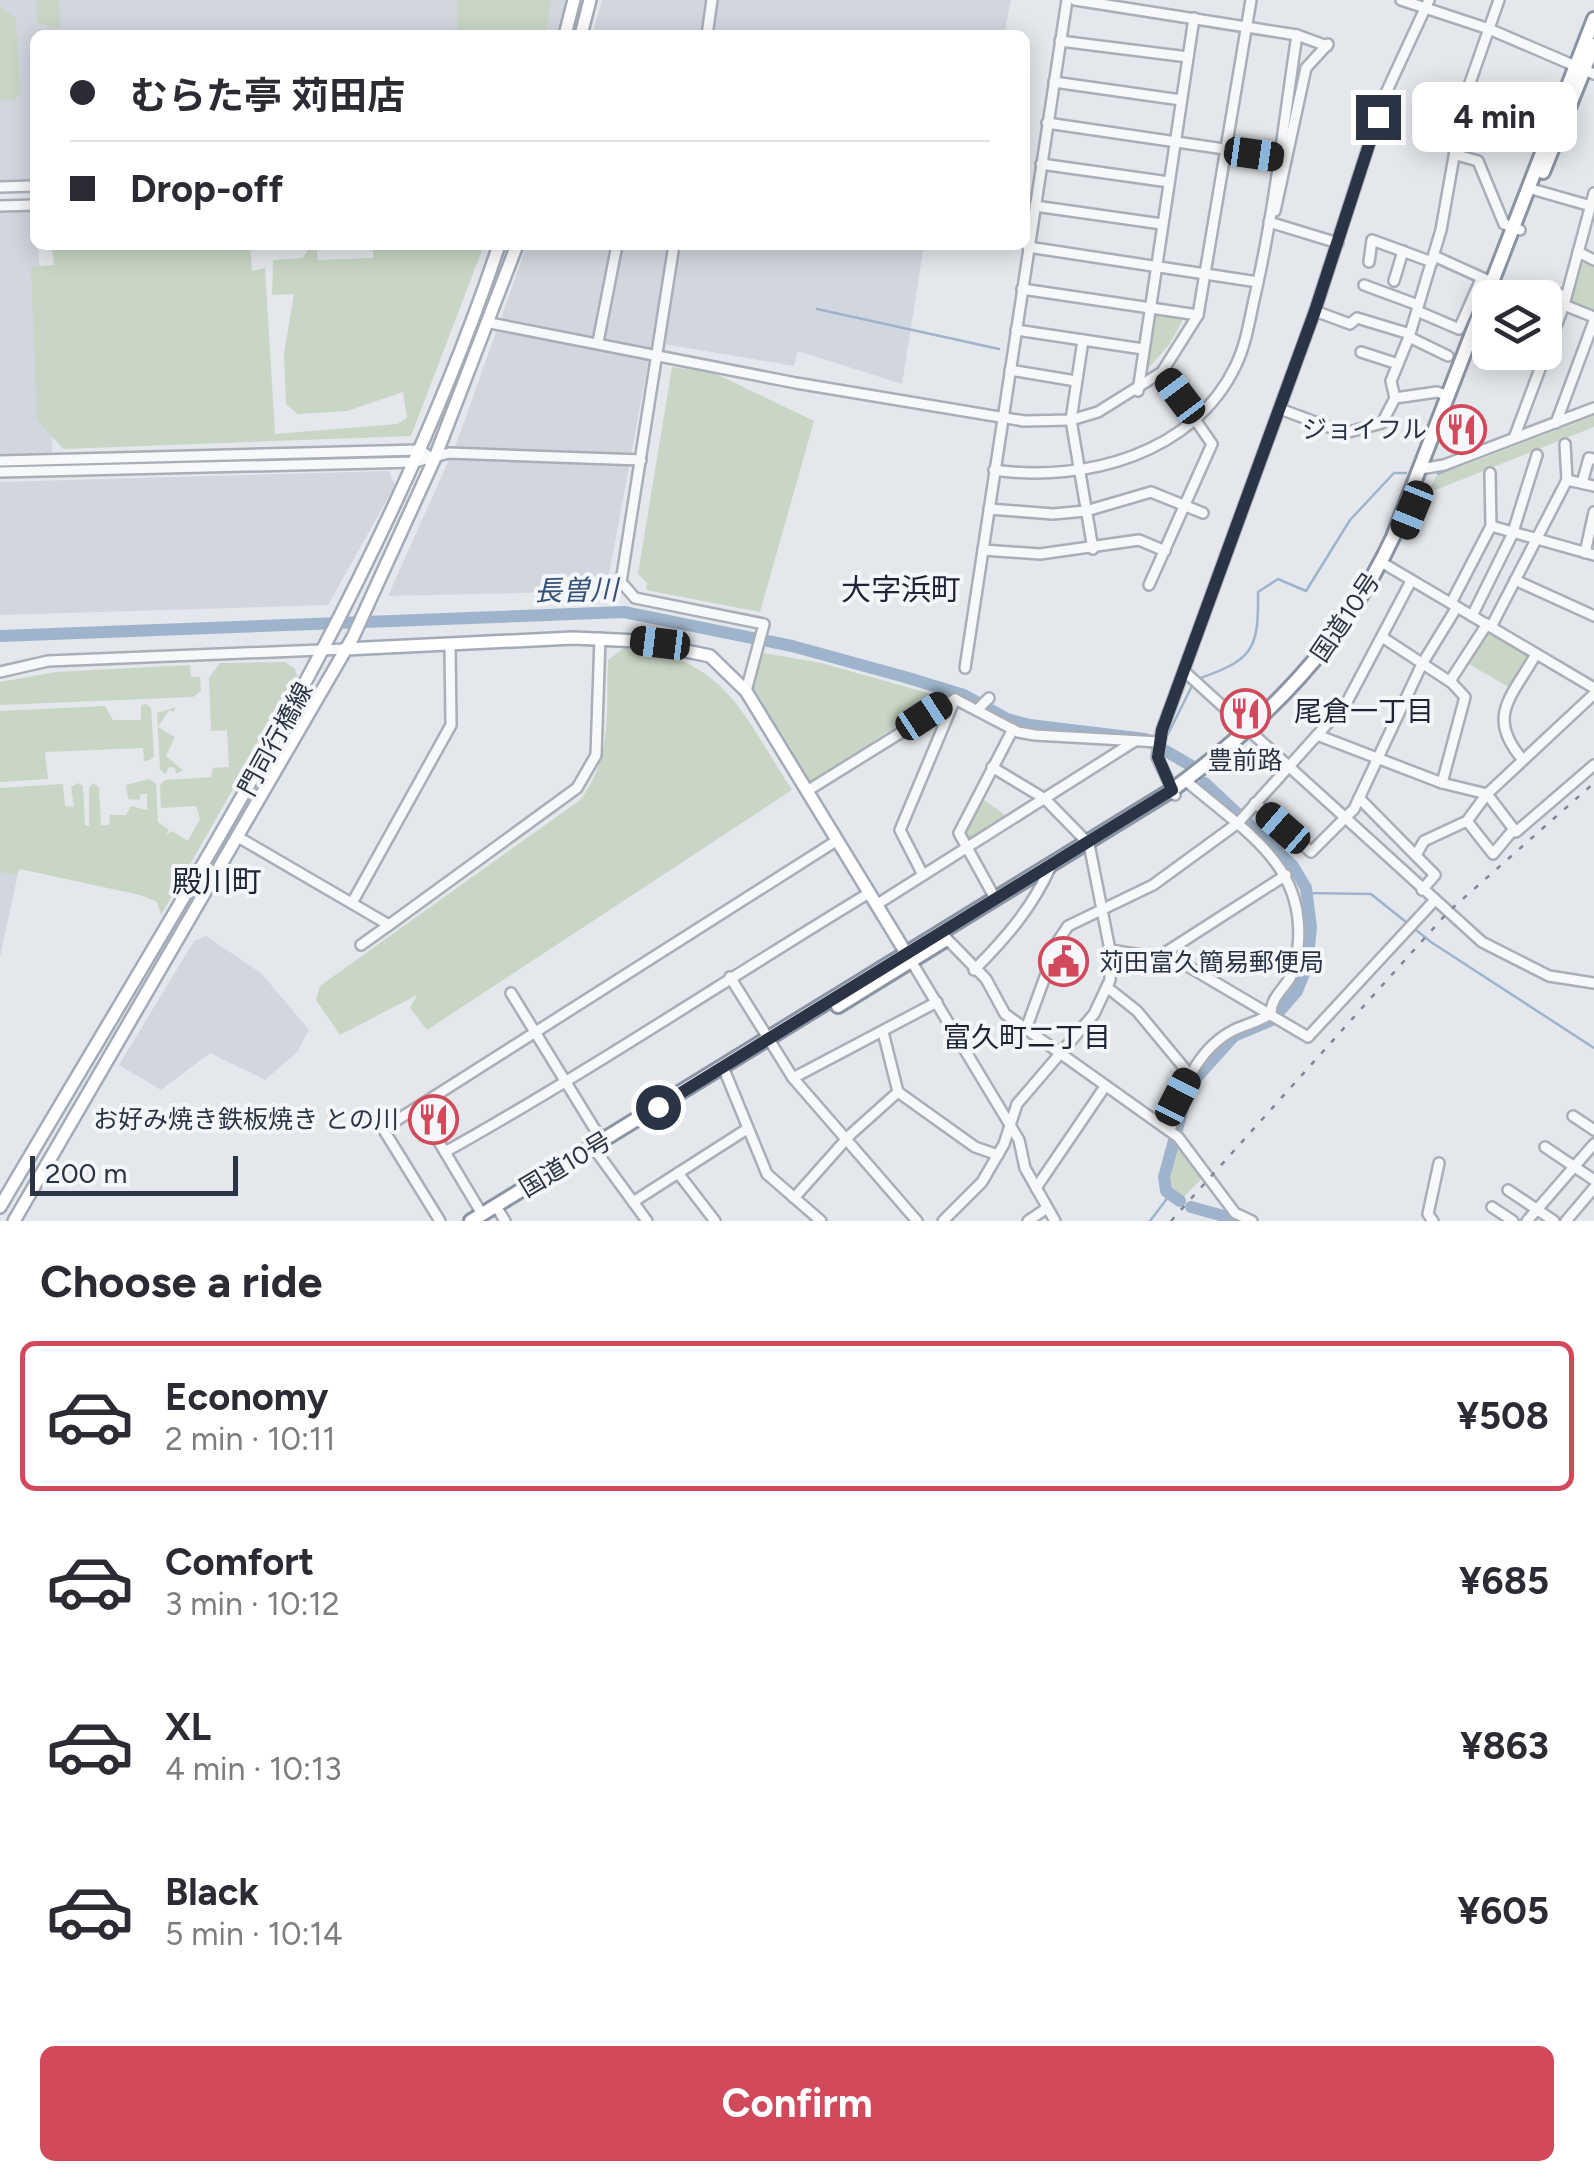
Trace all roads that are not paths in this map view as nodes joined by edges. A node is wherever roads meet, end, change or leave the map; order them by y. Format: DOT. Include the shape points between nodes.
graph roads {
  1 [pos="574,0"];
  2 [pos="590,0"];
  3 [pos="712,0"];
  4 [pos="1066,0"];
  5 [pos="1075,0"];
  6 [pos="1251,0"];
  7 [pos="1401,0"];
  8 [pos="1499,0"];
  9 [pos="1427,4"];
  10 [pos="1194,18"];
  11 [pos="1594,19"];
  12 [pos="1247,26"];
  13 [pos="566,30"];
  14 [pos="582,30"];
  15 [pos="707,30"];
  16 [pos="1489,30"];
  17 [pos="1297,35"];
  18 [pos="1060,41"];
  19 [pos="1594,45"];
  20 [pos="1188,57"];
  21 [pos="1585,70"];
  22 [pos="1054,82"];
  23 [pos="1181,100"];
  24 [pos="1047,122"];
  25 [pos="1174,143"];
  26 [pos="1228,150"];
  27 [pos="1458,154"];
  28 [pos="1279,157"];
  29 [pos="1041,164"];
  30 [pos="1168,182"];
  31 [pos="30,186"];
  32 [pos="0,187"];
  33 [pos="1532,189"];
  34 [pos="1594,193"];
  35 [pos="30,204"];
  36 [pos="0,206"];
  37 [pos="1034,206"];
  38 [pos="1592,206"];
  39 [pos="1269,222"];
  40 [pos="1162,224"];
  41 [pos="1516,229"];
  42 [pos="1030,233"];
  43 [pos="1338,242"];
  44 [pos="1030,247"];
  45 [pos="497,250"];
  46 [pos="515,250"];
  47 [pos="616,250"];
  48 [pos="673,250"];
  49 [pos="1028,250"];
  50 [pos="1403,251"];
  51 [pos="1578,252"];
  52 [pos="1433,259"];
  53 [pos="1594,260"];
  54 [pos="1369,262"];
  55 [pos="1156,265"];
  56 [pos="1208,274"];
  57 [pos="1484,280"];
  58 [pos="1494,280"];
  59 [pos="1394,281"];
  60 [pos="1258,282"];
  61 [pos="1364,285"];
  62 [pos="1022,290"];
  63 [pos="1562,299"];
  64 [pos="1565,300"];
  65 [pos="1150,307"];
  66 [pos="1418,308"];
  67 [pos="1562,308"];
  68 [pos="1315,311"];
  69 [pos="1472,312"];
  70 [pos="1198,315"];
  71 [pos="1594,319"];
  72 [pos="490,323"];
  73 [pos="1016,330"];
  74 [pos="1410,335"];
  75 [pos="1083,340"];
  76 [pos="598,342"];
  77 [pos="1472,346"];
  78 [pos="1143,348"];
  79 [pos="1472,351"];
  80 [pos="1361,352"];
  81 [pos="658,353"];
  82 [pos="1448,356"];
  83 [pos="1398,364"];
  84 [pos="1010,370"];
  85 [pos="1539,370"];
  86 [pos="1162,372"];
  87 [pos="1076,381"];
  88 [pos="1138,391"];
  89 [pos="1448,396"];
  90 [pos="1394,398"];
  91 [pos="1594,408"];
  92 [pos="1280,409"];
  93 [pos="1002,418"];
  94 [pos="1071,420"];
  95 [pos="1199,420"];
  96 [pos="1556,423"];
  97 [pos="1514,438"];
  98 [pos="1565,444"];
  99 [pos="1536,455"];
  100 [pos="418,456"];
  101 [pos="1594,458"];
  102 [pos="434,460"];
  103 [pos="641,460"];
  104 [pos="0,461"];
  105 [pos="1426,466"];
  106 [pos="994,470"];
  107 [pos="0,472"];
  108 [pos="1490,473"];
  109 [pos="1080,474"];
  110 [pos="1566,480"];
  111 [pos="1582,483"];
  112 [pos="1594,486"];
  113 [pos="1186,505"];
  114 [pos="989,509"];
  115 [pos="1086,511"];
  116 [pos="1594,512"];
  117 [pos="1203,513"];
  118 [pos="1491,526"];
  119 [pos="1512,535"];
  120 [pos="1536,542"];
  121 [pos="1093,549"];
  122 [pos="982,550"];
  123 [pos="1164,550"];
  124 [pos="1590,554"];
  125 [pos="1384,564"];
  126 [pos="1411,580"];
  127 [pos="1514,580"];
  128 [pos="1149,585"];
  129 [pos="1454,605"];
  130 [pos="1472,616"];
  131 [pos="1594,616"];
  132 [pos="1489,625"];
  133 [pos="1382,637"];
  134 [pos="600,638"];
  135 [pos="450,644"];
  136 [pos="345,649"];
  137 [pos="324,651"];
  138 [pos="1536,654"];
  139 [pos="1422,664"];
  140 [pos="965,668"];
  141 [pos="0,672"];
  142 [pos="1186,672"];
  143 [pos="1450,682"];
  144 [pos="746,691"];
  145 [pos="1594,691"];
  146 [pos="989,698"];
  147 [pos="954,699"];
  148 [pos="979,708"];
  149 [pos="1013,729"];
  150 [pos="1252,731"];
  151 [pos="1317,735"];
  152 [pos="1139,739"];
  153 [pos="1158,742"];
  154 [pos="1378,758"];
  155 [pos="1523,760"];
  156 [pos="1290,763"];
  157 [pos="1594,766"];
  158 [pos="992,767"];
  159 [pos="1188,782"];
  160 [pos="1442,783"];
  161 [pos="807,792"];
  162 [pos="1173,792"];
  163 [pos="1486,794"];
  164 [pos="1045,798"];
  165 [pos="1359,798"];
  166 [pos="1255,803"];
  167 [pos="1344,818"];
  168 [pos="1466,820"];
  169 [pos="1238,823"];
  170 [pos="1514,828"];
  171 [pos="238,837"];
  172 [pos="836,840"];
  173 [pos="1090,846"];
  174 [pos="966,848"];
  175 [pos="1416,855"];
  176 [pos="1048,871"];
  177 [pos="923,875"];
  178 [pos="1286,875"];
  179 [pos="1422,890"];
  180 [pos="872,899"];
  181 [pos="996,900"];
  182 [pos="1434,901"];
  183 [pos="352,903"];
  184 [pos="1102,909"];
  185 [pos="389,925"];
  186 [pos="944,935"];
  187 [pos="361,945"];
  188 [pos="1110,950"];
  189 [pos="1160,956"];
  190 [pos="909,958"];
  191 [pos="974,970"];
  192 [pos="730,977"];
  193 [pos="1594,983"];
  194 [pos="1108,988"];
  195 [pos="511,993"];
  196 [pos="937,1002"];
  197 [pos="1271,1013"];
  198 [pos="1026,1028"];
  199 [pos="883,1032"];
  200 [pos="537,1034"];
  201 [pos="769,1043"];
  202 [pos="1058,1056"];
  203 [pos="724,1070"];
  204 [pos="1190,1074"];
  205 [pos="792,1078"];
  206 [pos="568,1084"];
  207 [pos="1104,1088"];
  208 [pos="898,1092"];
  209 [pos="418,1108"];
  210 [pos="1573,1116"];
  211 [pos="1009,1126"];
  212 [pos="747,1129"];
  213 [pos="1594,1130"];
  214 [pos="1173,1134"];
  215 [pos="848,1140"];
  216 [pos="1594,1144"];
  217 [pos="1546,1147"];
  218 [pos="595,1150"];
  219 [pos="445,1152"];
  220 [pos="998,1156"];
  221 [pos="1439,1163"];
  222 [pos="1574,1166"];
  223 [pos="678,1174"];
  224 [pos="1594,1184"];
  225 [pos="1036,1188"];
  226 [pos="1508,1190"];
  227 [pos="794,1198"];
  228 [pos="633,1202"];
  229 [pos="0,1207"];
  230 [pos="1047,1208"];
  231 [pos="1537,1209"];
  232 [pos="500,1213"];
  233 [pos="1495,1213"];
  234 [pos="480,1219"];
  235 [pos="14,1221"];
  236 [pos="440,1221"];
  237 [pos="647,1221"];
  238 [pos="715,1221"];
  239 [pos="822,1221"];
  240 [pos="916,1221"];
  241 [pos="943,1221"];
  242 [pos="1028,1221"];
  243 [pos="1055,1221"];
  244 [pos="1252,1221"];
  245 [pos="1433,1221"];
  246 [pos="1513,1221"];
  247 [pos="1526,1221"];
  248 [pos="1554,1221"];
  249 [pos="1566,1221"];
  1 -- 13 [label="main road"];
  2 -- 14 [label="main road"];
  3 -- 15 [label="street"];
  4 -- 18 [label="street"];
  5 -- 10 [label="street"];
  6 -- 12 [label="street"];
  7 -- 9 [label="street"];
  8 -- 16 [label="street"];
  9 -- 16 [label="street"];
  9 -- 43 [label="street" via="1385,95"];
  10 -- 12 [label="street"];
  10 -- 20 [label="street"];
  11 -- 21 [label="highway, 国道10号"];
  12 -- 17 [label="street"];
  12 -- 26 [label="street"];
  16 -- 21 [label="street"];
  16 -- 27 [label="street" via="1464,100"];
  17 -- 28 [label="street"];
  17 -- 39 [label="street" via="1328,44 1306,68"];
  18 -- 20 [label="street"];
  18 -- 22 [label="street"];
  19 -- 21 [label="highway, 国道10号"];
  20 -- 23 [label="street"];
  21 -- 33 [label="highway, 国道10号"];
  22 -- 23 [label="street"];
  22 -- 24 [label="street"];
  23 -- 25 [label="street"];
  24 -- 25 [label="street"];
  24 -- 29 [label="street"];
  25 -- 26 [label="street"];
  25 -- 30 [label="street"];
  26 -- 28 [label="street"];
  26 -- 56 [label="street"];
  27 -- 41 [label="street" via="1478,161 1504,224"];
  27 -- 52 [label="street"];
  28 -- 39 [label="street"];
  29 -- 30 [label="street"];
  29 -- 37 [label="street"];
  30 -- 40 [label="street"];
  31 -- 32 [label="street"];
  33 -- 38 [label="street"];
  33 -- 41 [label="highway, 国道10号"];
  34 -- 38 [label="street"];
  35 -- 36 [label="street"];
  37 -- 40 [label="street"];
  37 -- 42 [label="street"];
  38 -- 51 [label="street"];
  39 -- 43 [label="street"];
  39 -- 60 [label="street"];
  40 -- 55 [label="street"];
  41 -- 58 [label="highway, 国道10号"];
  43 -- 68 [label="street"];
  44 -- 55 [label="street"];
  45 -- 100 [label="main road, 門司行橋線"];
  46 -- 72 [label="main road, 門司行橋線"];
  47 -- 76 [label="street"];
  48 -- 81 [label="street"];
  49 -- 62 [label="street"];
  50 -- 52 [label="street"];
  50 -- 54 [label="street" via="1372,240"];
  50 -- 59 [label="street"];
  51 -- 53 [label="street"];
  51 -- 64 [label="street"];
  52 -- 57 [label="street"];
  52 -- 66 [label="street"];
  55 -- 56 [label="street"];
  55 -- 65 [label="street"];
  56 -- 60 [label="street"];
  56 -- 70 [label="street"];
  60 -- 95 [label="street" via="1235,367"];
  61 -- 66 [label="street"];
  62 -- 65 [label="street"];
  62 -- 73 [label="street"];
  63 -- 64 [label="street"];
  64 -- 67 [label="street"];
  64 -- 71 [label="street"];
  65 -- 70 [label="street"];
  65 -- 78 [label="street"];
  66 -- 69 [label="street" via="1459,329"];
  66 -- 74 [label="street"];
  68 -- 74 [label="street"];
  68 -- 92 [label="street"];
  70 -- 86 [label="street"];
  71 -- 96 [label="street"];
  72 -- 76 [label="street"];
  72 -- 102 [label="main road, 門司行橋線"];
  73 -- 75 [label="street"];
  73 -- 84 [label="street"];
  74 -- 82 [label="street"];
  74 -- 83 [label="street"];
  75 -- 78 [label="street"];
  75 -- 87 [label="street"];
  76 -- 81 [label="street"];
  77 -- 89 [label="highway, 国道10号"];
  78 -- 88 [label="street"];
  79 -- 105 [label="highway, 国道10号"];
  80 -- 83 [label="street"];
  81 -- 93 [label="street"];
  81 -- 103 [label="street"];
  83 -- 90 [label="street"];
  84 -- 87 [label="street"];
  84 -- 93 [label="street"];
  85 -- 97 [label="street"];
  86 -- 88 [label="street"];
  86 -- 95 [label="street"];
  87 -- 94 [label="street"];
  88 -- 94 [label="street"];
  89 -- 90 [label="street"];
  89 -- 105 [label="highway, 国道10号"];
  90 -- 92 [label="street" via="1382,423 1354,433"];
  91 -- 96 [label="street"];
  92 -- 142 [label="street"];
  93 -- 94 [label="street"];
  93 -- 106 [label="street"];
  94 -- 109 [label="street"];
  95 -- 109 [label="street" via="1130,458"];
  95 -- 113 [label="street" via="1212,444"];
  96 -- 97 [label="street"];
  97 -- 105 [label="street"];
  98 -- 110 [label="street"];
  99 -- 119 [label="street"];
  100 -- 102 [label="street"];
  100 -- 104 [label="street"];
  100 -- 107 [label="street"];
  100 -- 137 [label="main road, 門司行橋線"];
  101 -- 111 [label="street"];
  102 -- 103 [label="street" via="449,453"];
  102 -- 136 [label="main road, 門司行橋線"];
  103 -- 144 [label="street" via="625,537 623,588 635,598 764,624"];
  105 -- 125 [label="highway, 国道10号"];
  106 -- 109 [label="street"];
  106 -- 114 [label="street"];
  108 -- 118 [label="street"];
  109 -- 115 [label="street"];
  110 -- 111 [label="street"];
  110 -- 120 [label="street"];
  111 -- 112 [label="street"];
  113 -- 115 [label="street" via="1150,492"];
  113 -- 117 [label="street"];
  113 -- 123 [label="street"];
  114 -- 115 [label="street"];
  114 -- 122 [label="street"];
  115 -- 121 [label="street"];
  116 -- 124 [label="street"];
  118 -- 119 [label="street"];
  118 -- 129 [label="street"];
  119 -- 120 [label="street"];
  119 -- 130 [label="street"];
  120 -- 124 [label="street"];
  120 -- 127 [label="street"];
  121 -- 122 [label="street"];
  121 -- 123 [label="street" via="1139,540"];
  122 -- 140 [label="street"];
  123 -- 128 [label="street"];
  125 -- 126 [label="street"];
  125 -- 150 [label="highway, 国道10号" via="1336,650 1292,702"];
  126 -- 129 [label="street"];
  126 -- 133 [label="street"];
  127 -- 131 [label="street"];
  127 -- 132 [label="street"];
  129 -- 130 [label="street"];
  129 -- 139 [label="street"];
  130 -- 132 [label="street"];
  132 -- 138 [label="street"];
  132 -- 143 [label="street"];
  133 -- 139 [label="street"];
  133 -- 151 [label="street" via="1346,702"];
  134 -- 135 [label="main road"];
  134 -- 144 [label="main road" via="710,656"];
  134 -- 185 [label="street" via="596,755 578,788"];
  135 -- 136 [label="main road"];
  135 -- 183 [label="street" via="451,725"];
  136 -- 137 [label="street"];
  136 -- 171 [label="main road, 門司行橋線"];
  137 -- 141 [label="street" via="48,661"];
  137 -- 229 [label="main road, 門司行橋線"];
  138 -- 145 [label="street"];
  138 -- 155 [label="street" via="1502,720 1504,735"];
  139 -- 143 [label="street"];
  139 -- 154 [label="street"];
  142 -- 150 [label="street"];
  142 -- 153 [label="street"];
  143 -- 160 [label="street" via="1466,697"];
  144 -- 161 [label="main road"];
  145 -- 155 [label="street"];
  146 -- 148 [label="street"];
  147 -- 148 [label="street"];
  147 -- 161 [label="street"];
  147 -- 177 [label="street" via="900,830"];
  148 -- 149 [label="street"];
  149 -- 152 [label="street" via="1080,741"];
  149 -- 158 [label="street"];
  150 -- 156 [label="street"];
  150 -- 159 [label="highway, 国道10号"];
  151 -- 154 [label="street"];
  151 -- 156 [label="street"];
  152 -- 153 [label="street"];
  152 -- 164 [label="street"];
  153 -- 162 [label="street"];
  154 -- 160 [label="street"];
  154 -- 165 [label="street"];
  155 -- 163 [label="street"];
  156 -- 166 [label="street"];
  156 -- 167 [label="street"];
  157 -- 170 [label="street"];
  158 -- 164 [label="street"];
  158 -- 174 [label="street" via="959,833"];
  159 -- 162 [label="highway, 国道10号"];
  159 -- 169 [label="street"];
  160 -- 163 [label="street"];
  161 -- 172 [label="main road"];
  162 -- 173 [label="highway, 国道10号"];
  163 -- 168 [label="street"];
  163 -- 170 [label="street"];
  164 -- 173 [label="street"];
  164 -- 174 [label="street"];
  165 -- 167 [label="street"];
  165 -- 175 [label="street"];
  166 -- 167 [label="street" via="1311,852"];
  166 -- 169 [label="street"];
  167 -- 179 [label="street"];
  168 -- 170 [label="street" via="1494,854"];
  168 -- 175 [label="street" via="1424,841"];
  169 -- 178 [label="street"];
  169 -- 184 [label="street" via="1153,886"];
  171 -- 183 [label="street"];
  171 -- 235 [label="main road, 門司行橋線"];
  172 -- 180 [label="main road"];
  172 -- 200 [label="street"];
  173 -- 176 [label="highway, 国道10号"];
  173 -- 184 [label="street"];
  174 -- 177 [label="street"];
  174 -- 181 [label="street"];
  175 -- 179 [label="street" via="1435,875"];
  176 -- 181 [label="highway, 国道10号"];
  176 -- 186 [label="highway, 国道10号"];
  176 -- 191 [label="street" via="1010,934"];
  177 -- 180 [label="street"];
  178 -- 189 [label="street"];
  178 -- 197 [label="street" via="1297,900 1296,964"];
  179 -- 182 [label="street"];
  180 -- 190 [label="main road"];
  180 -- 192 [label="street"];
  181 -- 186 [label="highway, 国道10号"];
  182 -- 193 [label="street" via="1482,942 1541,972"];
  182 -- 197 [label="street" via="1308,1038"];
  183 -- 185 [label="street"];
  184 -- 188 [label="street"];
  184 -- 198 [label="street" via="1063,932"];
  185 -- 187 [label="street"];
  186 -- 190 [label="highway, 国道10号"];
  186 -- 191 [label="street"];
  188 -- 189 [label="street"];
  188 -- 194 [label="street"];
  189 -- 197 [label="street"];
  190 -- 196 [label="street"];
  190 -- 201 [label="highway, 国道10号"];
  191 -- 198 [label="street" via="994,989 1004,1014"];
  192 -- 201 [label="street"];
  192 -- 206 [label="street"];
  194 -- 202 [label="street"];
  194 -- 204 [label="street" via="1138,1011"];
  195 -- 200 [label="street"];
  196 -- 199 [label="street"];
  196 -- 211 [label="street"];
  197 -- 204 [label="street" via="1230,1032"];
  198 -- 202 [label="street"];
  199 -- 205 [label="street"];
  199 -- 208 [label="street"];
  200 -- 206 [label="street"];
  200 -- 209 [label="street"];
  201 -- 203 [label="highway, 国道10号"];
  201 -- 205 [label="street"];
  202 -- 207 [label="street"];
  202 -- 211 [label="street" via="1017,1104"];
  203 -- 212 [label="street"];
  203 -- 218 [label="highway, 国道10号"];
  204 -- 214 [label="street"];
  205 -- 215 [label="street"];
  206 -- 218 [label="street" via="598,1136"];
  206 -- 219 [label="street"];
  207 -- 214 [label="street"];
  207 -- 225 [label="street"];
  208 -- 215 [label="street"];
  208 -- 220 [label="street"];
  209 -- 219 [label="street"];
  209 -- 236 [label="street" via="380,1124"];
  210 -- 213 [label="street"];
  211 -- 220 [label="street"];
  211 -- 225 [label="street"];
  212 -- 223 [label="street"];
  212 -- 227 [label="street" via="767,1174"];
  214 -- 244 [label="street" via="1235,1212"];
  215 -- 227 [label="street"];
  215 -- 240 [label="street"];
  216 -- 222 [label="street"];
  217 -- 222 [label="street"];
  218 -- 228 [label="street"];
  218 -- 232 [label="highway, 国道10号"];
  219 -- 234 [label="street"];
  220 -- 241 [label="street" via="970,1198"];
  221 -- 245 [label="street" via="1428,1214"];
  222 -- 224 [label="street"];
  222 -- 231 [label="street"];
  223 -- 228 [label="street"];
  223 -- 238 [label="street"];
  224 -- 249 [label="street"];
  225 -- 230 [label="street"];
  226 -- 231 [label="street"];
  227 -- 239 [label="street"];
  228 -- 237 [label="street"];
  230 -- 242 [label="street"];
  230 -- 243 [label="street"];
  231 -- 247 [label="street"];
  231 -- 248 [label="street"];
  232 -- 234 [label="highway, 国道10号"];
  233 -- 246 [label="street"];
}
